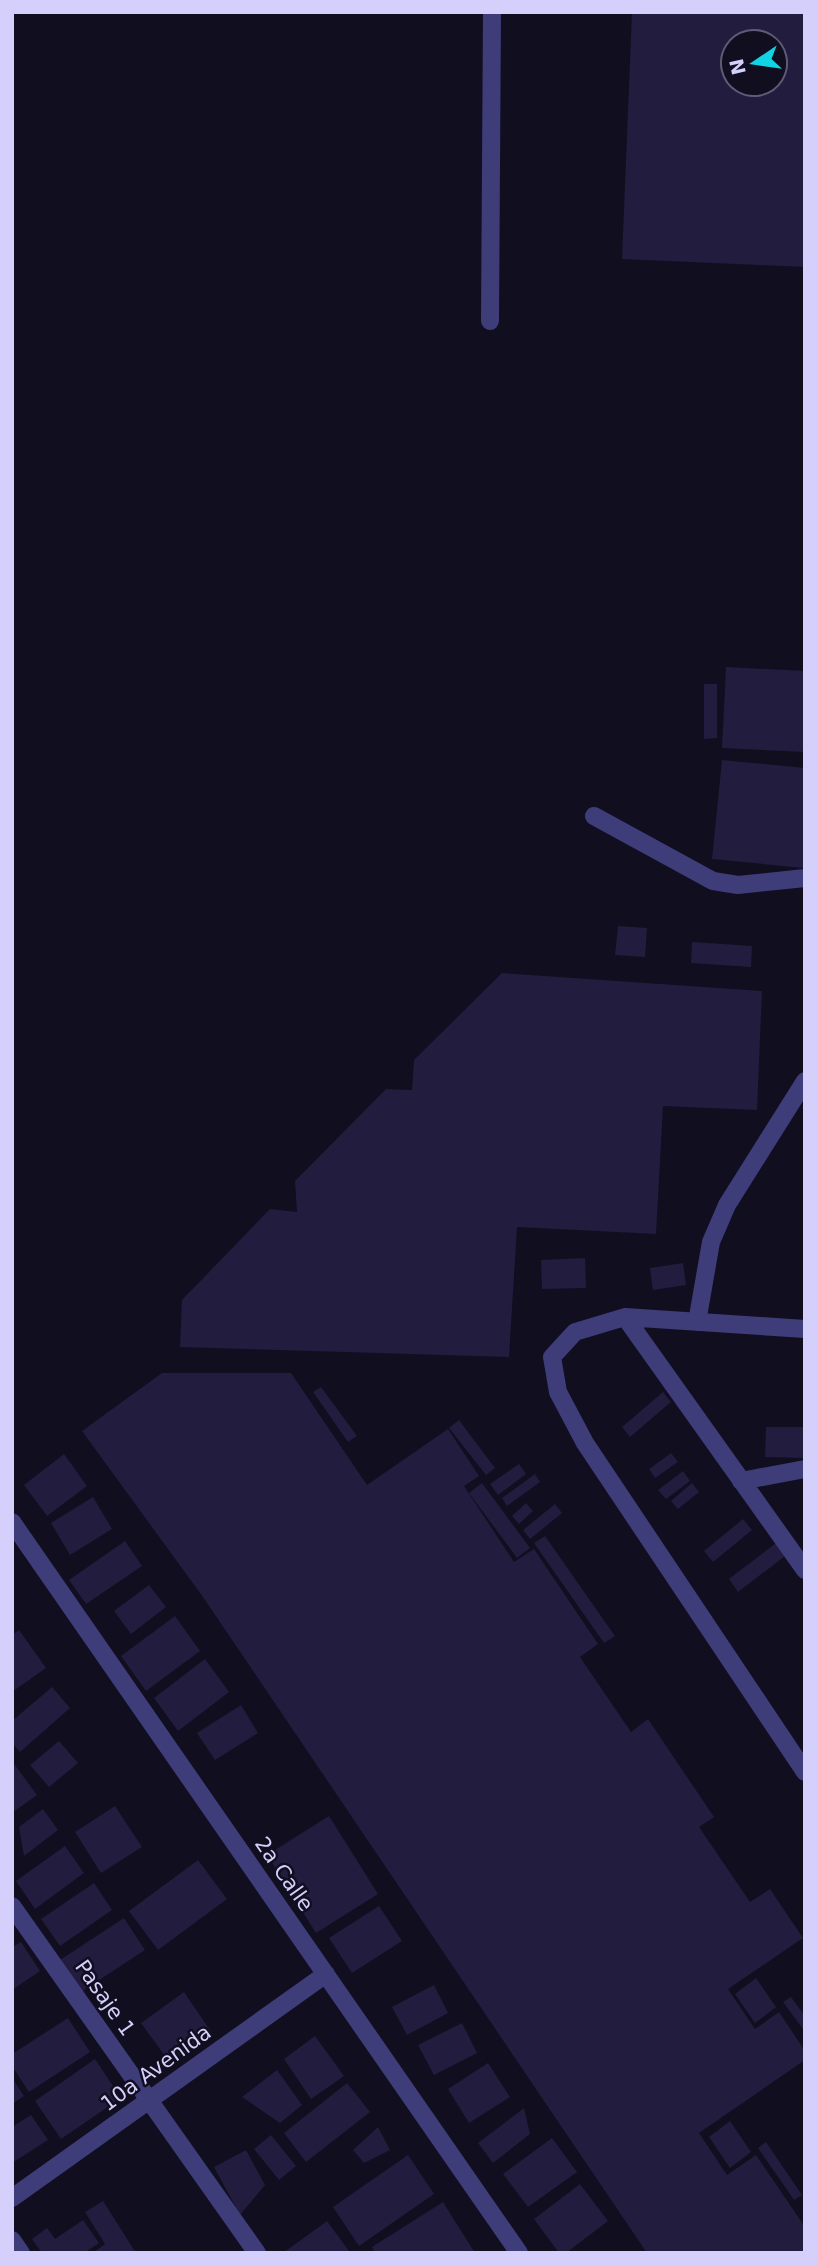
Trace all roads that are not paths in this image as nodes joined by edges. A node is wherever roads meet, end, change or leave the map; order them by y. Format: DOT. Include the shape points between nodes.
graph roads {
  1 [pos="492,12"];
  2 [pos="490,321"];
  3 [pos="594,816"];
  4 [pos="805,878"];
  5 [pos="805,1081"];
  6 [pos="625,1317"];
  7 [pos="697,1322"];
  8 [pos="805,1329"];
  9 [pos="805,1469"];
  10 [pos="741,1481"];
  11 [pos="12,1522"];
  12 [pos="805,1570"];
  13 [pos="805,1772"];
  14 [pos="12,1906"];
  15 [pos="326,1974"];
  16 [pos="150,2101"];
  17 [pos="12,2198"];
  18 [pos="12,2240"];
  19 [pos="21,2253"];
  20 [pos="257,2253"];
  21 [pos="519,2253"];
  1 -- 2 [label="street"];
  3 -- 4 [label="street" via="713,881 738,885"];
  5 -- 7 [label="street" via="727,1205 711,1241"];
  6 -- 7 [label="street"];
  6 -- 10 [label="street"];
  6 -- 13 [label="street" via="575,1332 551,1357 558,1392 585,1443"];
  7 -- 8 [label="street"];
  9 -- 10 [label="street"];
  10 -- 12 [label="street"];
  11 -- 15 [label="street, 2a Calle"];
  14 -- 16 [label="street, Pasaje 1"];
  15 -- 16 [label="street, 10a Avenida"];
  15 -- 21 [label="street, 2a Calle"];
  16 -- 17 [label="street, 10a Avenida"];
  16 -- 20 [label="street, Pasaje 1"];
  18 -- 19 [label="street"];
}
